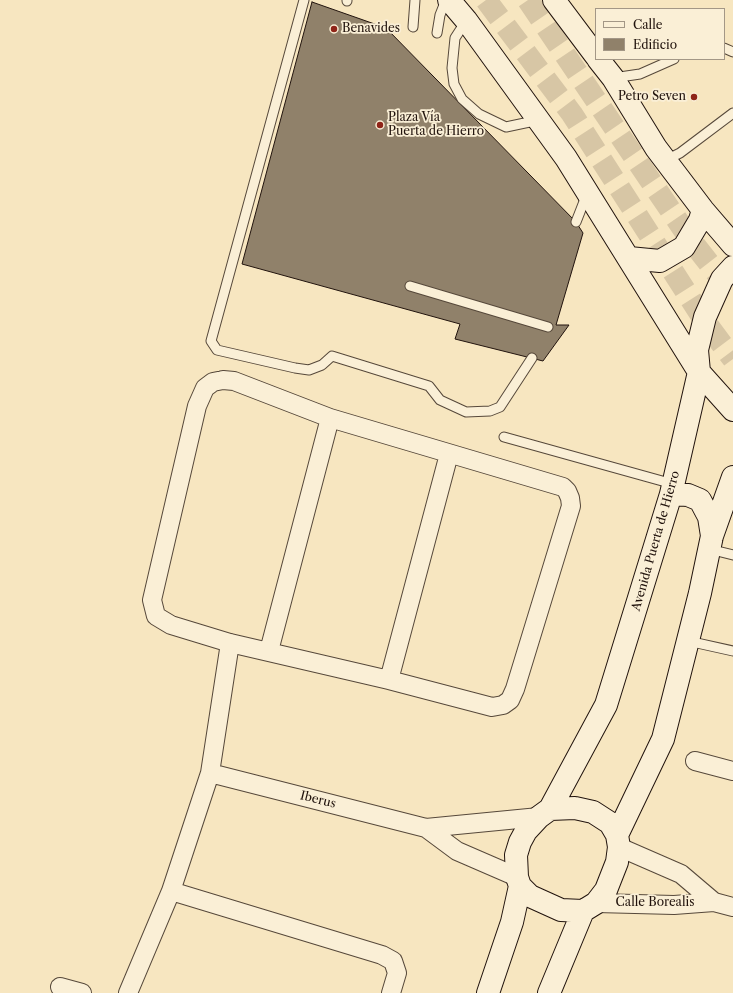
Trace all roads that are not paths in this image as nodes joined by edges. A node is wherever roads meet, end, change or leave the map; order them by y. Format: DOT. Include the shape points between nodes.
graph roads {
  1 [pos="304,0"];
  2 [pos="416,0"];
  3 [pos="446,0"];
  4 [pos="449,0"];
  5 [pos="554,0"];
  6 [pos="466,20"];
  7 [pos="413,27"];
  8 [pos="437,33"];
  9 [pos="595,55"];
  10 [pos="599,60"];
  11 [pos="672,60"];
  12 [pos="613,78"];
  13 [pos="733,113"];
  14 [pos="539,120"];
  15 [pos="666,160"];
  16 [pos="588,193"];
  17 [pos="702,208"];
  18 [pos="733,217"];
  19 [pos="576,222"];
  20 [pos="733,245"];
  21 [pos="629,258"];
  22 [pos="733,267"];
  23 [pos="410,286"];
  24 [pos="548,328"];
  25 [pos="532,358"];
  26 [pos="700,372"];
  27 [pos="733,410"];
  28 [pos="330,418"];
  29 [pos="504,437"];
  30 [pos="449,454"];
  31 [pos="733,478"];
  32 [pos="672,489"];
  33 [pos="727,500"];
  34 [pos="711,543"];
  35 [pos="733,555"];
  36 [pos="688,642"];
  37 [pos="230,643"];
  38 [pos="733,651"];
  39 [pos="269,652"];
  40 [pos="389,680"];
  41 [pos="695,761"];
  42 [pos="733,771"];
  43 [pos="210,772"];
  44 [pos="545,813"];
  45 [pos="426,828"];
  46 [pos="618,841"];
  47 [pos="518,881"];
  48 [pos="171,891"];
  49 [pos="714,902"];
  50 [pos="590,907"];
  51 [pos="733,907"];
  52 [pos="60,987"];
  53 [pos="82,993"];
  54 [pos="128,993"];
  55 [pos="391,993"];
  56 [pos="488,993"];
  57 [pos="548,993"];
  1 -- 25 [label="lane" via="211,341 217,350 309,370 322,365 332,356 429,386 440,400 466,412 490,411 500,407"];
  2 -- 7 [label="lane"];
  3 -- 8 [label="lane"];
  4 -- 6 [label="street"];
  5 -- 9 [label="street"];
  6 -- 14 [label="street"];
  6 -- 14 [label="lane" via="455,38 452,68 454,84 462,99 478,114 506,127"];
  10 -- 12 [label="street"];
  11 -- 12 [label="lane" via="640,74"];
  12 -- 15 [label="street"];
  13 -- 15 [label="lane" via="680,153"];
  14 -- 16 [label="street"];
  15 -- 17 [label="street"];
  16 -- 19 [label="lane"];
  16 -- 21 [label="street"];
  17 -- 18 [label="street" via="725,219"];
  17 -- 20 [label="street"];
  17 -- 21 [label="street" via="700,220 684,247 660,261"];
  21 -- 26 [label="street"];
  22 -- 26 [label="street, Avenida Puerta de Hierro" via="722,279 705,318 697,350"];
  23 -- 24 [label="lane"];
  26 -- 27 [label="street"];
  26 -- 32 [label="street, Avenida Puerta de Hierro"];
  28 -- 30 [label="street"];
  28 -- 37 [label="street" via="234,381 213,382 205,388 197,406 152,600 156,616 171,625"];
  28 -- 39 [label="street"];
  29 -- 32 [label="lane"];
  30 -- 40 [label="street"];
  30 -- 40 [label="street" via="563,488 570,498 571,506 510,700 503,706 492,707"];
  31 -- 33 [label="street"];
  32 -- 34 [label="street" via="700,500 709,517"];
  32 -- 44 [label="street, Avenida Puerta de Hierro" via="606,705"];
  33 -- 34 [label="street"];
  34 -- 35 [label="lane"];
  34 -- 36 [label="street"];
  36 -- 38 [label="lane"];
  36 -- 46 [label="street" via="663,739"];
  37 -- 39 [label="street"];
  37 -- 43 [label="street"];
  39 -- 40 [label="street"];
  41 -- 42 [label="street"];
  43 -- 45 [label="street, Iberus"];
  43 -- 48 [label="street"];
  44 -- 45 [label="street, Iberus"];
  44 -- 46 [label="street" via="575,808 593,812 610,823"];
  44 -- 47 [label="street" via="526,831 520,842 516,855"];
  45 -- 47 [label="street, Iberus" via="457,851"];
  46 -- 49 [label="street, Calle Borealis" via="682,874"];
  46 -- 50 [label="street" via="612,876 606,890"];
  47 -- 50 [label="street" via="530,896 560,910"];
  47 -- 56 [label="street" via="512,922"];
  48 -- 54 [label="street"];
  48 -- 55 [label="street" via="382,955 393,961 397,973"];
  49 -- 50 [label="street, Calle Borealis" via="674,906"];
  49 -- 51 [label="street, Calle Borealis"];
  50 -- 57 [label="street"];
  52 -- 53 [label="street"];
}
